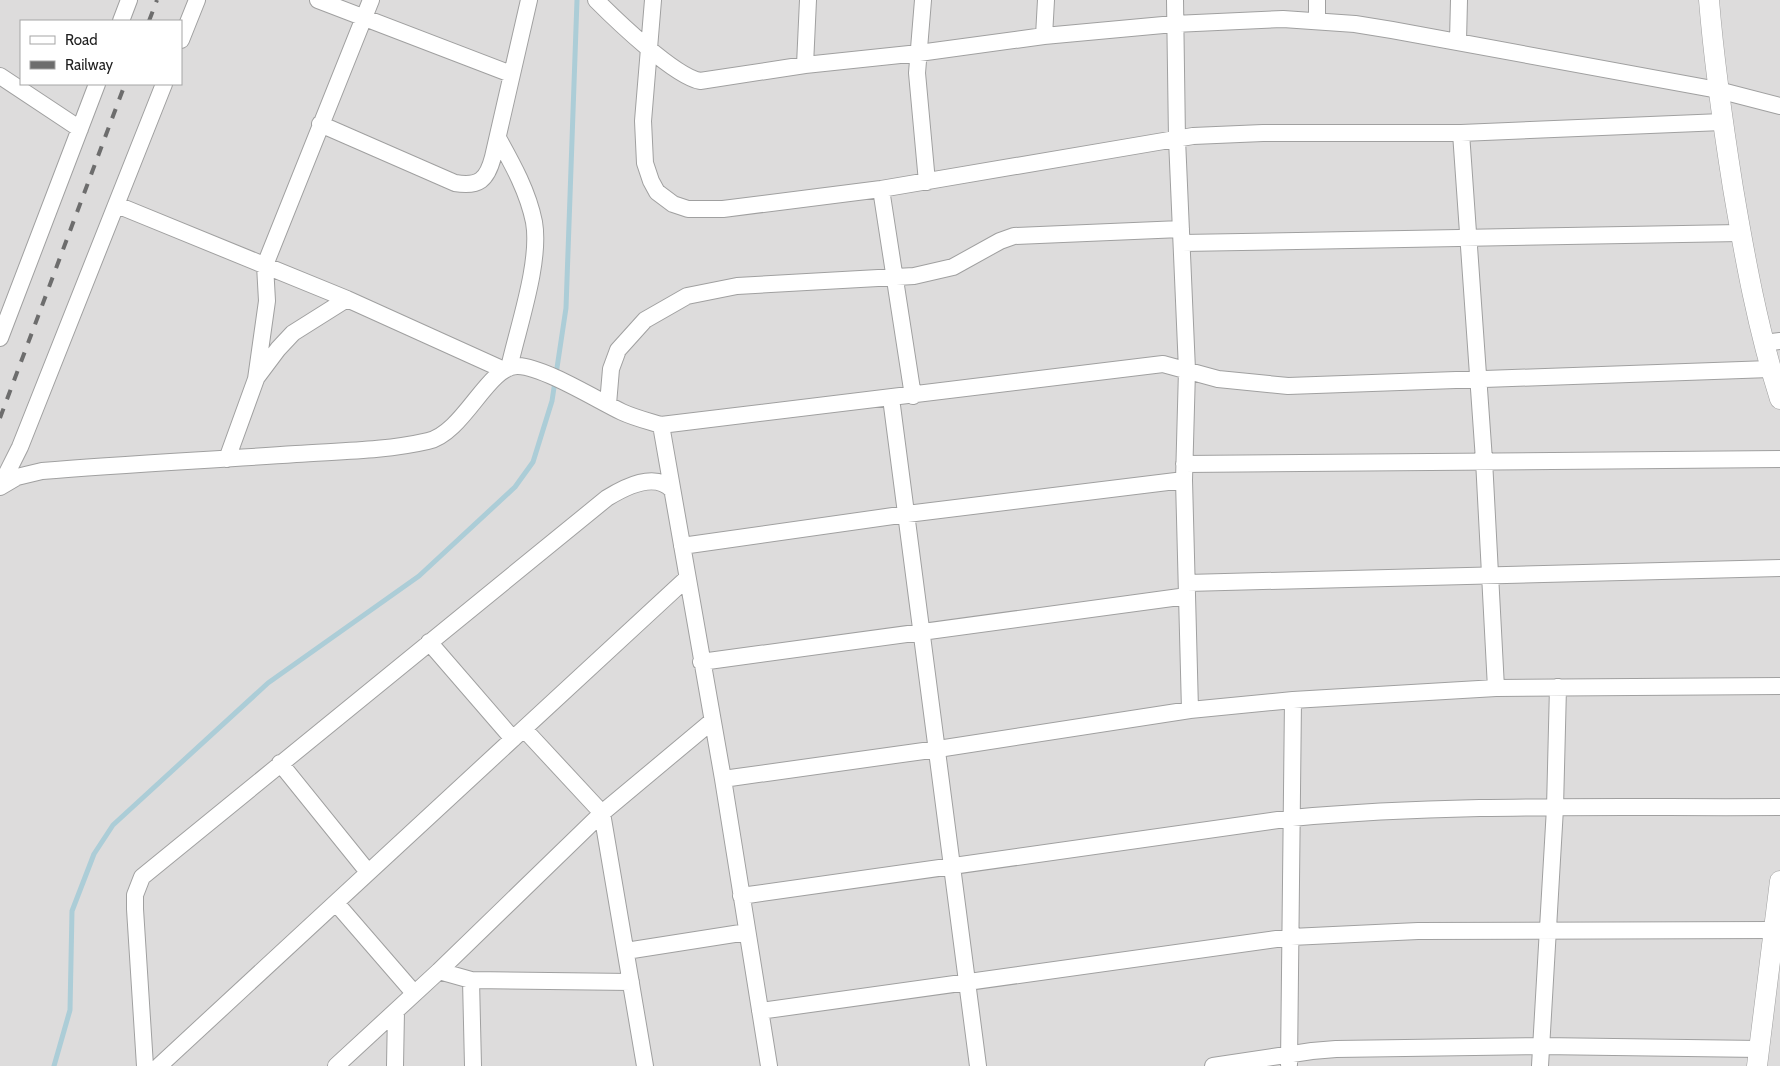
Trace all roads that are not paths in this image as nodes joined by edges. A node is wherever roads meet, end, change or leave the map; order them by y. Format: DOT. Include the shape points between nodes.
graph roads {
  1 [pos="129,0"];
  2 [pos="197,0"];
  3 [pos="318,0"];
  4 [pos="371,0"];
  5 [pos="529,0"];
  6 [pos="596,0"];
  7 [pos="653,0"];
  8 [pos="808,0"];
  9 [pos="923,0"];
  10 [pos="1046,0"];
  11 [pos="1175,0"];
  12 [pos="1318,0"];
  13 [pos="1459,0"];
  14 [pos="1709,0"];
  15 [pos="364,17"];
  16 [pos="121,20"];
  17 [pos="1317,20"];
  18 [pos="1174,24"];
  19 [pos="1044,36"];
  20 [pos="182,38"];
  21 [pos="1458,41"];
  22 [pos="649,47"];
  23 [pos="919,53"];
  24 [pos="805,65"];
  25 [pos="511,74"];
  26 [pos="0,76"];
  27 [pos="98,85"];
  28 [pos="164,85"];
  29 [pos="1718,90"];
  30 [pos="1780,106"];
  31 [pos="1722,122"];
  32 [pos="320,124"];
  33 [pos="80,129"];
  34 [pos="1462,133"];
  35 [pos="498,138"];
  36 [pos="1177,139"];
  37 [pos="926,182"];
  38 [pos="882,189"];
  39 [pos="117,205"];
  40 [pos="1740,233"];
  41 [pos="1182,236"];
  42 [pos="1468,238"];
  43 [pos="265,265"];
  44 [pos="894,278"];
  45 [pos="346,299"];
  46 [pos="0,338"];
  47 [pos="1772,342"];
  48 [pos="507,369"];
  49 [pos="1770,369"];
  50 [pos="1187,370"];
  51 [pos="256,379"];
  52 [pos="1478,380"];
  53 [pos="1779,394"];
  54 [pos="913,396"];
  55 [pos="891,398"];
  56 [pos="608,404"];
  57 [pos="662,425"];
  58 [pos="227,459"];
  59 [pos="1780,459"];
  60 [pos="1484,460"];
  61 [pos="1184,472"];
  62 [pos="672,490"];
  63 [pos="907,514"];
  64 [pos="682,546"];
  65 [pos="1780,568"];
  66 [pos="1490,576"];
  67 [pos="687,578"];
  68 [pos="1187,590"];
  69 [pos="923,632"];
  70 [pos="429,642"];
  71 [pos="702,662"];
  72 [pos="1780,686"];
  73 [pos="1558,687"];
  74 [pos="1496,688"];
  75 [pos="1293,700"];
  76 [pos="1190,710"];
  77 [pos="711,722"];
  78 [pos="518,734"];
  79 [pos="938,749"];
  80 [pos="280,764"];
  81 [pos="723,779"];
  82 [pos="1780,807"];
  83 [pos="1555,808"];
  84 [pos="602,813"];
  85 [pos="1292,818"];
  86 [pos="952,865"];
  87 [pos="368,872"];
  88 [pos="1780,881"];
  89 [pos="741,896"];
  90 [pos="336,903"];
  91 [pos="1547,930"];
  92 [pos="1774,930"];
  93 [pos="747,932"];
  94 [pos="1291,936"];
  95 [pos="626,951"];
  96 [pos="439,971"];
  97 [pos="471,980"];
  98 [pos="632,982"];
  99 [pos="966,982"];
  100 [pos="414,993"];
  101 [pos="1773,998"];
  102 [pos="760,1011"];
  103 [pos="396,1012"];
  104 [pos="1541,1046"];
  105 [pos="1759,1057"];
  106 [pos="1289,1060"];
  107 [pos="145,1066"];
  108 [pos="159,1066"];
  109 [pos="336,1066"];
  110 [pos="395,1066"];
  111 [pos="473,1066"];
  112 [pos="645,1066"];
  113 [pos="769,1066"];
  114 [pos="978,1066"];
  115 [pos="1213,1066"];
  116 [pos="1540,1066"];
  1 -- 16 [label="street"];
  2 -- 20 [label="street"];
  3 -- 15 [label="street"];
  4 -- 15 [label="street"];
  5 -- 25 [label="street"];
  6 -- 22 [label="street"];
  7 -- 22 [label="street"];
  8 -- 24 [label="street"];
  9 -- 23 [label="street"];
  10 -- 19 [label="street"];
  11 -- 18 [label="street"];
  12 -- 17 [label="street"];
  13 -- 21 [label="street"];
  14 -- 29 [label="street"];
  15 -- 25 [label="street"];
  15 -- 32 [label="street"];
  17 -- 18 [label="street"];
  17 -- 21 [label="street"];
  18 -- 19 [label="street"];
  18 -- 36 [label="street"];
  19 -- 23 [label="street"];
  21 -- 29 [label="street"];
  22 -- 24 [label="street" via="679,71 700,81"];
  22 -- 38 [label="street" via="643,122 645,163 657,192 673,204 688,209 723,209"];
  23 -- 24 [label="street"];
  23 -- 37 [label="street" via="918,84"];
  25 -- 35 [label="street"];
  26 -- 33 [label="street"];
  27 -- 33 [label="street"];
  28 -- 39 [label="street"];
  29 -- 30 [label="street"];
  29 -- 31 [label="street"];
  31 -- 34 [label="street"];
  31 -- 40 [label="street"];
  32 -- 35 [label="street" via="465,185 481,181 488,173"];
  32 -- 43 [label="street"];
  33 -- 46 [label="street"];
  34 -- 36 [label="street" via="1263,133"];
  34 -- 42 [label="street"];
  35 -- 48 [label="street" via="525,191 534,221 536,246"];
  36 -- 37 [label="street"];
  36 -- 41 [label="street"];
  37 -- 38 [label="street"];
  38 -- 44 [label="street"];
  39 -- 43 [label="street"];
  39 -- 58 [label="street" via="24,438 0,488 16,477 42,471"];
  40 -- 42 [label="street"];
  40 -- 47 [label="street"];
  41 -- 42 [label="street"];
  41 -- 44 [label="street" via="1014,236 1000,240 953,267"];
  41 -- 50 [label="street"];
  42 -- 52 [label="street"];
  43 -- 45 [label="street"];
  43 -- 51 [label="street" via="267,301"];
  44 -- 54 [label="street"];
  44 -- 56 [label="street" via="737,286 687,296 645,320 618,350 611,369"];
  45 -- 48 [label="street"];
  45 -- 51 [label="street" via="293,333"];
  47 -- 49 [label="street"];
  48 -- 56 [label="street" via="518,366 536,371"];
  48 -- 58 [label="street" via="449,432 430,441 391,447"];
  49 -- 52 [label="street"];
  49 -- 53 [label="street"];
  50 -- 52 [label="street" via="1237,382 1288,386"];
  50 -- 54 [label="street" via="1163,364 1152,365"];
  50 -- 61 [label="street"];
  51 -- 58 [label="street"];
  52 -- 60 [label="street"];
  54 -- 55 [label="street"];
  55 -- 57 [label="street"];
  55 -- 63 [label="street"];
  56 -- 57 [label="street" via="634,417"];
  57 -- 62 [label="street"];
  59 -- 60 [label="street"];
  60 -- 61 [label="street"];
  60 -- 66 [label="street"];
  61 -- 63 [label="street"];
  61 -- 68 [label="street"];
  62 -- 64 [label="street"];
  62 -- 70 [label="street" via="659,482 639,482 607,498"];
  63 -- 64 [label="street"];
  63 -- 69 [label="street"];
  64 -- 67 [label="street"];
  65 -- 66 [label="street"];
  66 -- 68 [label="street"];
  66 -- 74 [label="street"];
  67 -- 71 [label="street"];
  67 -- 78 [label="street"];
  68 -- 69 [label="street"];
  68 -- 76 [label="street"];
  69 -- 71 [label="street"];
  69 -- 79 [label="street"];
  70 -- 78 [label="street"];
  70 -- 80 [label="street"];
  71 -- 77 [label="street"];
  72 -- 73 [label="street"];
  73 -- 74 [label="street"];
  73 -- 83 [label="street"];
  74 -- 75 [label="street"];
  75 -- 76 [label="street"];
  75 -- 85 [label="street"];
  76 -- 79 [label="street"];
  77 -- 81 [label="street"];
  77 -- 84 [label="street"];
  78 -- 84 [label="street"];
  78 -- 87 [label="street"];
  79 -- 81 [label="street"];
  79 -- 86 [label="street"];
  80 -- 87 [label="street"];
  80 -- 107 [label="street" via="147,872 137,886 135,909"];
  81 -- 89 [label="street"];
  82 -- 83 [label="street"];
  83 -- 85 [label="street"];
  83 -- 91 [label="street"];
  84 -- 95 [label="street"];
  84 -- 96 [label="street"];
  85 -- 86 [label="street"];
  85 -- 94 [label="street"];
  86 -- 89 [label="street"];
  86 -- 99 [label="street"];
  87 -- 90 [label="street"];
  88 -- 92 [label="street"];
  89 -- 93 [label="street"];
  90 -- 100 [label="street"];
  90 -- 108 [label="street"];
  91 -- 92 [label="street"];
  91 -- 94 [label="street"];
  91 -- 104 [label="street"];
  92 -- 101 [label="street"];
  93 -- 95 [label="street"];
  93 -- 102 [label="street"];
  94 -- 99 [label="street"];
  94 -- 106 [label="street"];
  95 -- 98 [label="street"];
  96 -- 97 [label="street"];
  96 -- 100 [label="street"];
  97 -- 98 [label="street"];
  97 -- 111 [label="street"];
  98 -- 112 [label="street"];
  99 -- 102 [label="street"];
  99 -- 114 [label="street"];
  100 -- 103 [label="street"];
  101 -- 105 [label="street"];
  102 -- 113 [label="street"];
  103 -- 109 [label="street"];
  103 -- 110 [label="street"];
  104 -- 105 [label="street"];
  104 -- 106 [label="street" via="1336,1049"];
  104 -- 116 [label="street"];
  106 -- 115 [label="street"];
}
